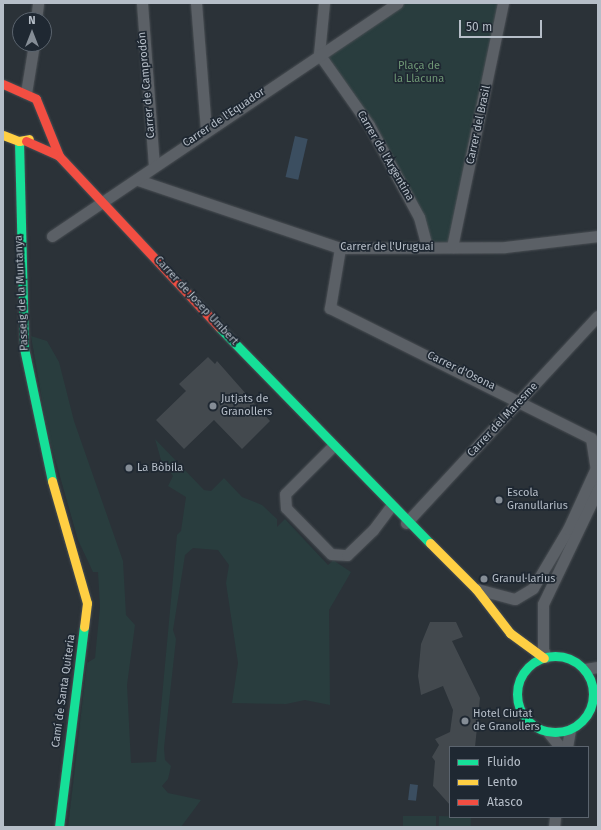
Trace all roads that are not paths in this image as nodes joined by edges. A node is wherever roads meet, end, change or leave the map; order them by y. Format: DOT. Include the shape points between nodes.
graph roads {
  1 [pos="142,3"];
  2 [pos="196,3"];
  3 [pos="324,3"];
  4 [pos="398,3"];
  5 [pos="503,3"];
  6 [pos="32,52"];
  7 [pos="319,54"];
  8 [pos="3,84"];
  9 [pos="21,92"];
  10 [pos="3,95"];
  11 [pos="44,119"];
  12 [pos="206,130"];
  13 [pos="3,134"];
  14 [pos="22,141"];
  15 [pos="59,156"];
  16 [pos="154,167"];
  17 [pos="138,180"];
  18 [pos="104,202"];
  19 [pos="52,236"];
  20 [pos="598,236"];
  21 [pos="427,247"];
  22 [pos="452,247"];
  23 [pos="340,248"];
  24 [pos="598,316"];
  25 [pos="522,400"];
  26 [pos="332,447"];
  27 [pos="595,470"];
  28 [pos="598,483"];
  29 [pos="598,489"];
  30 [pos="391,506"];
  31 [pos="592,515"];
  32 [pos="406,523"];
  33 [pos="76,559"];
  34 [pos="476,589"];
  35 [pos="510,633"];
  36 [pos="545,658"];
  37 [pos="598,667"];
  38 [pos="585,669"];
  39 [pos="522,675"];
  40 [pos="592,690"];
  41 [pos="598,699"];
  42 [pos="598,715"];
  43 [pos="586,716"];
  44 [pos="570,730"];
  45 [pos="548,732"];
  46 [pos="559,746"];
  47 [pos="568,746"];
  48 [pos="59,827"];
  1 -- 16 [label="street, Carrer de Camprodón"];
  2 -- 12 [label="street"];
  3 -- 7 [label="street"];
  4 -- 7 [label="street, Carrer de l'Equador"];
  5 -- 22 [label="street, Carrer del Brasil"];
  6 -- 9 [label="street"];
  7 -- 12 [label="street, Carrer de l'Equador"];
  7 -- 21 [label="street, Carrer de l'Argentina" via="369,125 419,217"];
  8 -- 9 [label="street"];
  9 -- 10 [label="street"];
  9 -- 11 [label="street" via="36,99"];
  11 -- 14 [label="street" via="36,136"];
  11 -- 15 [label="street"];
  12 -- 16 [label="street, Carrer de l'Equador"];
  13 -- 14 [label="street"];
  14 -- 15 [label="street"];
  14 -- 33 [label="street, Passeig de la Muntanya" via="24,348 42,445"];
  15 -- 18 [label="street, Carrer de Josep Umbert"];
  16 -- 17 [label="street, Carrer de l'Equador"];
  17 -- 18 [label="street, Carrer de l'Equador"];
  17 -- 23 [label="street, Carrer de l'Uruguai"];
  18 -- 19 [label="street, Carrer de l'Equador"];
  18 -- 26 [label="street, Carrer de Josep Umbert"];
  20 -- 22 [label="street, Carrer de l'Uruguai" via="505,247"];
  21 -- 22 [label="street, Carrer de l'Uruguai"];
  21 -- 23 [label="street, Carrer de l'Uruguai"];
  23 -- 25 [label="street, Carrer d'Osona" via="330,308"];
  24 -- 25 [label="street, Carrer del Maresme"];
  25 -- 27 [label="street, Carrer d'Osona" via="591,438 596,450"];
  25 -- 32 [label="street, Carrer del Maresme"];
  26 -- 30 [label="street, Carrer de Josep Umbert"];
  26 -- 30 [label="street" via="285,494 286,508 331,554 347,555 373,530"];
  27 -- 28 [label="street"];
  27 -- 34 [label="street, Carrer de Josep Umbert" via="568,529 533,588 515,599 495,596"];
  29 -- 31 [label="street"];
  30 -- 32 [label="street, Carrer de Josep Umbert"];
  31 -- 36 [label="street" via="553,578 543,604"];
  32 -- 34 [label="street, Carrer de Josep Umbert"];
  33 -- 48 [label="street, Camí de Santa Quiteria" via="87,611"];
  34 -- 35 [label="street, Carrer de Josep Umbert"];
  35 -- 36 [label="street"];
  35 -- 39 [label="street" via="519,656"];
  36 -- 38 [label="street" via="570,660"];
  36 -- 39 [label="street"];
  37 -- 38 [label="street"];
  38 -- 40 [label="street"];
  39 -- 45 [label="street" via="516,698 520,711 532,725"];
  40 -- 41 [label="street"];
  40 -- 43 [label="street"];
  42 -- 43 [label="street"];
  43 -- 44 [label="street"];
  44 -- 45 [label="street"];
  44 -- 47 [label="street"];
  45 -- 46 [label="street"];
}
